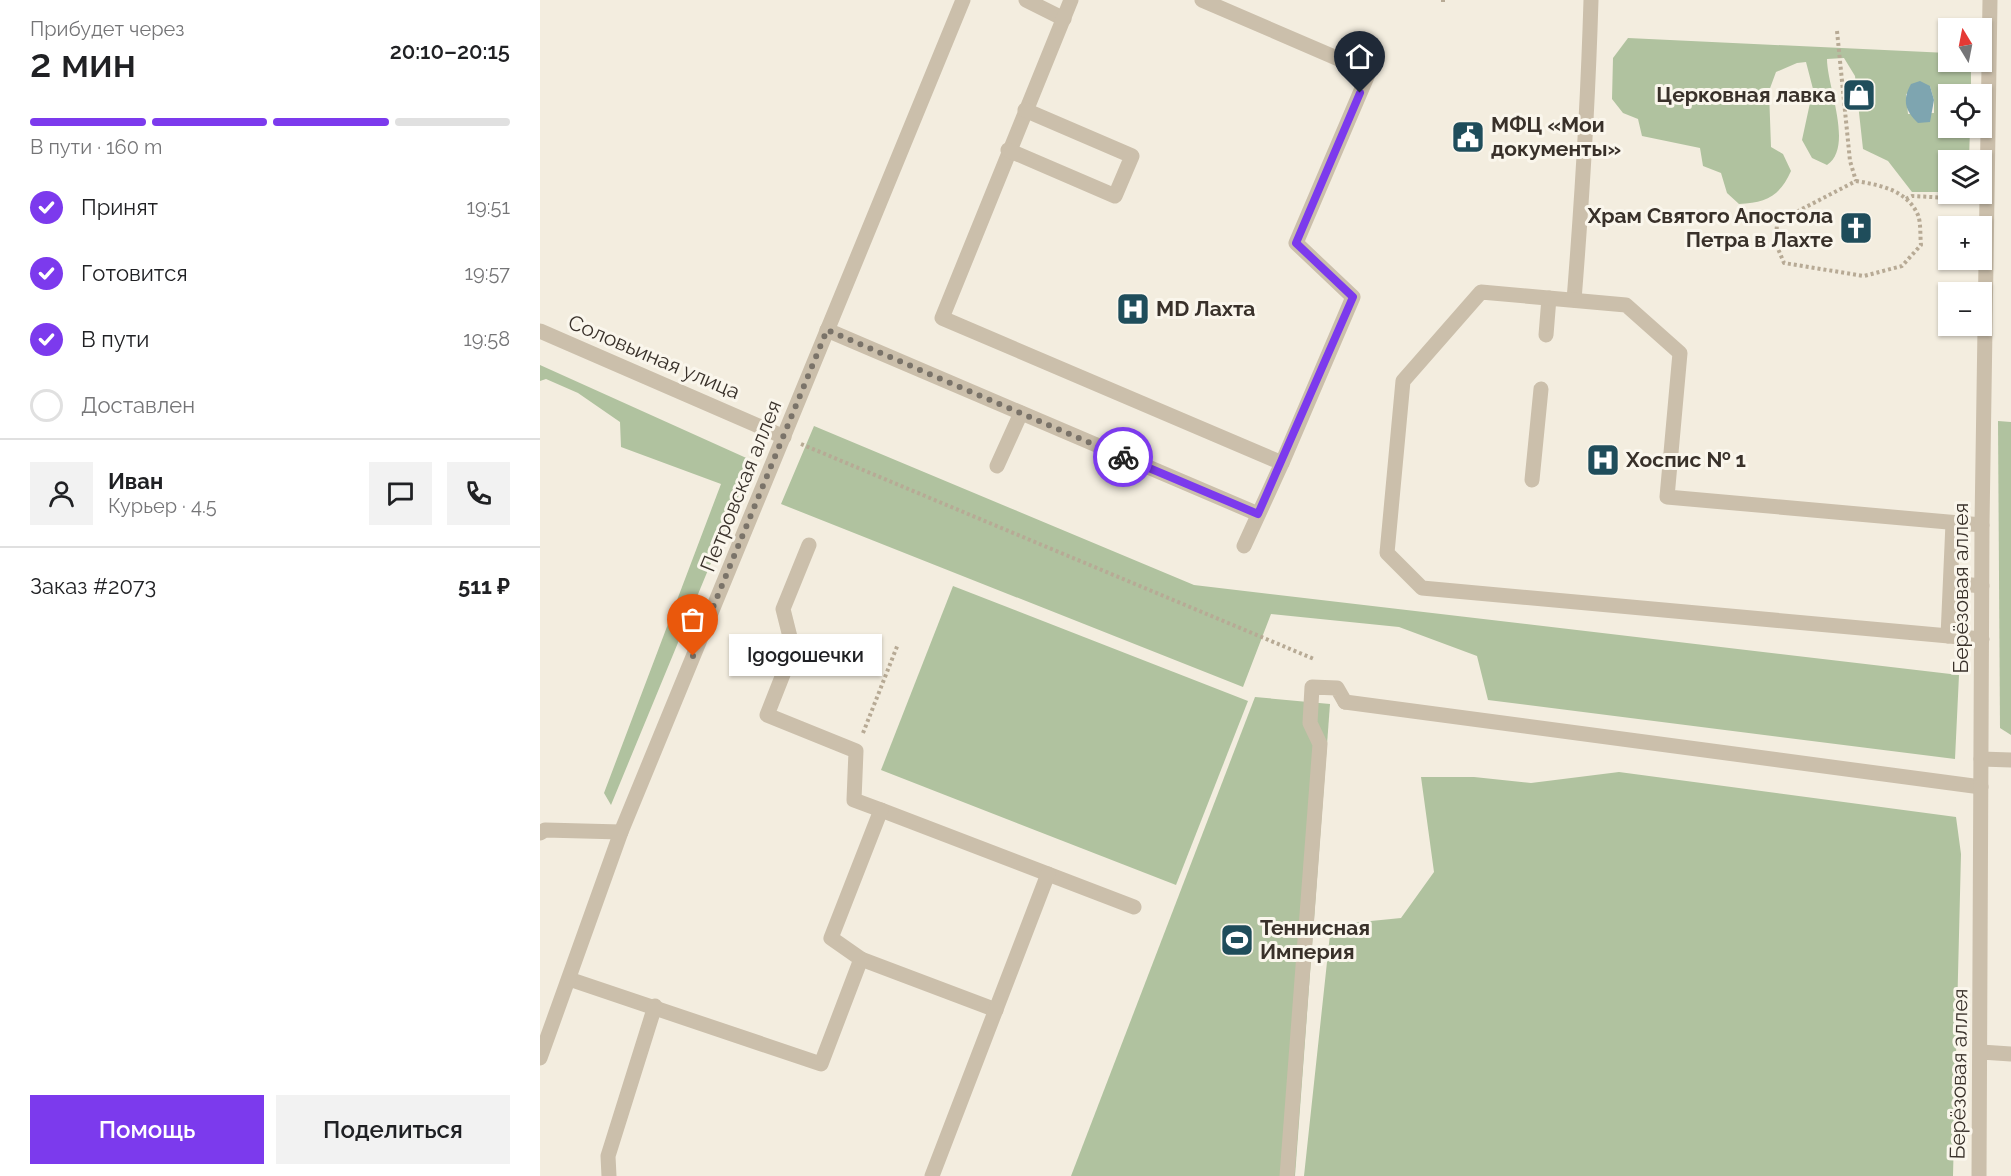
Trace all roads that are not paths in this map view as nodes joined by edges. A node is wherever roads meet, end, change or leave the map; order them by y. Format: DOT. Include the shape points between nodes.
graph roads {
  1 [pos="963,0"];
  2 [pos="1026,0"];
  3 [pos="1071,0"];
  4 [pos="1202,0"];
  5 [pos="1591,0"];
  6 [pos="1990,0"];
  7 [pos="1064,19"];
  8 [pos="1024,110"];
  9 [pos="1008,150"];
  10 [pos="1549,298"];
  11 [pos="1574,300"];
  12 [pos="827,330"];
  13 [pos="540,331"];
  14 [pos="1545,335"];
  15 [pos="1540,389"];
  16 [pos="1021,413"];
  17 [pos="784,436"];
  18 [pos="1282,463"];
  19 [pos="997,466"];
  20 [pos="1532,480"];
  21 [pos="1258,514"];
  22 [pos="1953,523"];
  23 [pos="1983,525"];
  24 [pos="809,545"];
  25 [pos="1244,546"];
  26 [pos="1950,583"];
  27 [pos="1982,586"];
  28 [pos="1948,636"];
  29 [pos="1982,639"];
  30 [pos="1981,759"];
  31 [pos="2011,760"];
  32 [pos="1981,788"];
  33 [pos="881,810"];
  34 [pos="621,832"];
  35 [pos="540,833"];
  36 [pos="1048,874"];
  37 [pos="1134,907"];
  38 [pos="861,958"];
  39 [pos="569,979"];
  40 [pos="655,1006"];
  41 [pos="996,1010"];
  42 [pos="1981,1052"];
  43 [pos="2011,1054"];
  44 [pos="540,1058"];
  45 [pos="609,1176"];
  46 [pos="932,1176"];
  47 [pos="1287,1176"];
  48 [pos="1979,1176"];
  1 -- 12 [label="street, Петровская аллея"];
  2 -- 7 [label="street"];
  3 -- 7 [label="street"];
  4 -- 18 [label="street" via="1369,72 1296,243 1353,297"];
  5 -- 11 [label="street" via="1587,124"];
  6 -- 23 [label="street, Берёзовая аллея"];
  7 -- 8 [label="street"];
  8 -- 9 [label="street"];
  8 -- 9 [label="street" via="1132,156 1115,196"];
  9 -- 18 [label="street" via="942,318"];
  10 -- 11 [label="street"];
  10 -- 14 [label="street"];
  10 -- 28 [label="street" via="1481,292 1403,381 1387,553 1422,588"];
  11 -- 22 [label="street" via="1626,305 1680,353 1667,497"];
  12 -- 16 [label="street"];
  12 -- 17 [label="street, Петровская аллея"];
  13 -- 17 [label="street, Соловьиная улица"];
  15 -- 20 [label="street"];
  16 -- 19 [label="street"];
  16 -- 21 [label="street"];
  17 -- 34 [label="street, Петровская аллея"];
  18 -- 21 [label="street"];
  21 -- 25 [label="street"];
  22 -- 23 [label="street"];
  22 -- 26 [label="street"];
  23 -- 27 [label="street, Берёзовая аллея"];
  24 -- 33 [label="street" via="783,609 793,649 766,715 856,751 854,800"];
  26 -- 27 [label="street"];
  26 -- 28 [label="street"];
  27 -- 29 [label="street, Берёзовая аллея"];
  28 -- 29 [label="street"];
  29 -- 30 [label="street, Берёзовая аллея"];
  30 -- 31 [label="street"];
  30 -- 32 [label="street, Берёзовая аллея"];
  32 -- 42 [label="street, Берёзовая аллея"];
  32 -- 47 [label="street" via="1344,702 1337,688 1312,687 1310,723 1320,744"];
  33 -- 36 [label="street"];
  33 -- 38 [label="street" via="831,938"];
  34 -- 35 [label="street"];
  34 -- 39 [label="street, Петровская аллея"];
  36 -- 37 [label="street"];
  36 -- 41 [label="street"];
  38 -- 40 [label="street" via="821,1064"];
  38 -- 41 [label="street"];
  39 -- 40 [label="street"];
  39 -- 44 [label="street, Петровская аллея"];
  40 -- 45 [label="street" via="608,1156"];
  41 -- 46 [label="street"];
  42 -- 43 [label="street"];
  42 -- 48 [label="street, Берёзовая аллея"];
}
